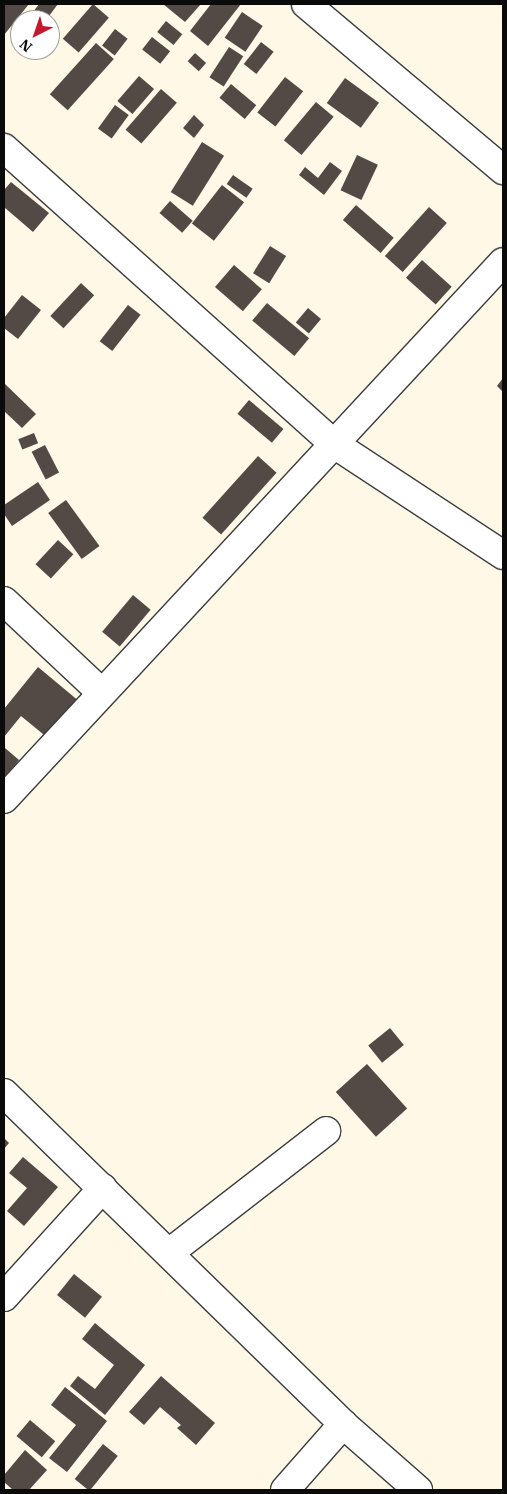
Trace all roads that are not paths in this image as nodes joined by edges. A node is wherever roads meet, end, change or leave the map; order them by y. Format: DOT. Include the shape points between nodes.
graph roads {
  1 [pos="306,4"];
  2 [pos="4,148"];
  3 [pos="503,170"];
  4 [pos="503,262"];
  5 [pos="334,444"];
  6 [pos="503,555"];
  7 [pos="4,601"];
  8 [pos="102,692"];
  9 [pos="4,799"];
  10 [pos="4,1093"];
  11 [pos="326,1131"];
  12 [pos="103,1188"];
  13 [pos="169,1253"];
  14 [pos="4,1297"];
  15 [pos="343,1424"];
  16 [pos="285,1490"];
  17 [pos="418,1490"];
  1 -- 3 [label="street"];
  2 -- 5 [label="street"];
  4 -- 5 [label="street"];
  5 -- 6 [label="street"];
  5 -- 8 [label="street"];
  7 -- 8 [label="street"];
  8 -- 9 [label="street"];
  10 -- 12 [label="street"];
  11 -- 13 [label="street"];
  12 -- 13 [label="street"];
  12 -- 14 [label="street"];
  13 -- 15 [label="street"];
  15 -- 16 [label="street"];
  15 -- 17 [label="street"];
}
